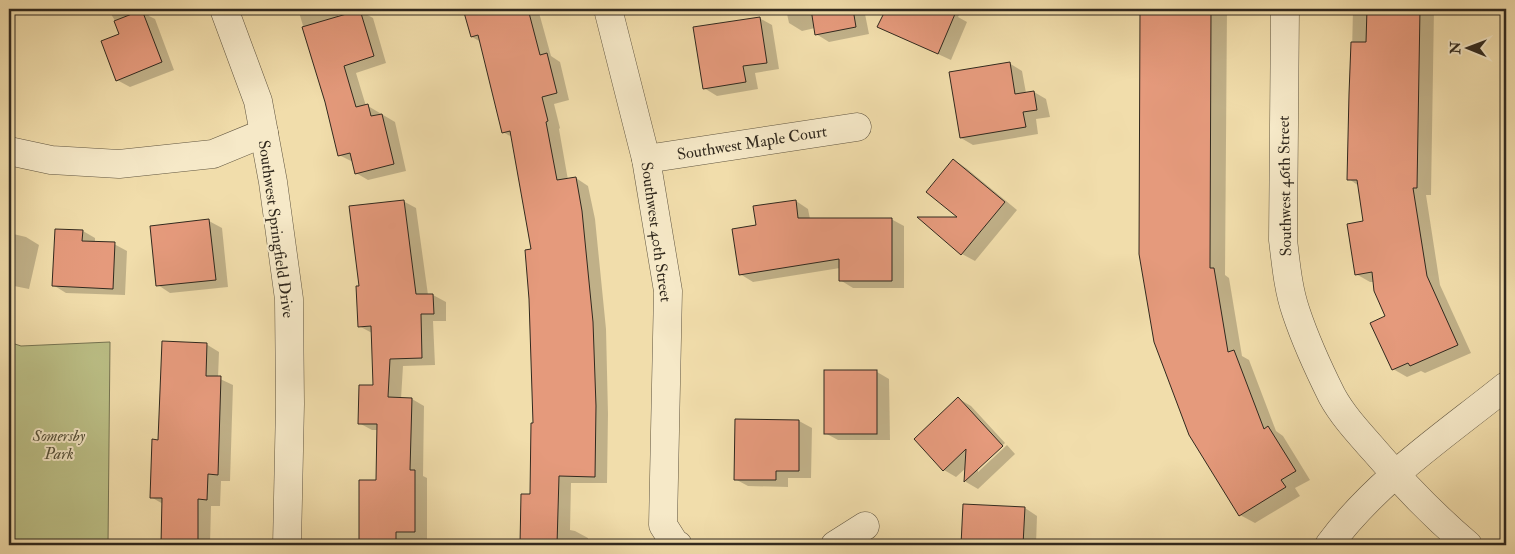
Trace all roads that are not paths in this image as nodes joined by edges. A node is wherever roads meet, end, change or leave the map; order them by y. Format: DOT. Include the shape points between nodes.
graph roads {
  1 [pos="224,9"];
  2 [pos="608,9"];
  3 [pos="1284,9"];
  4 [pos="857,127"];
  5 [pos="264,133"];
  6 [pos="9,151"];
  7 [pos="646,159"];
  8 [pos="1506,386"];
  9 [pos="1395,475"];
  10 [pos="865,526"];
  11 [pos="287,545"];
  12 [pos="678,545"];
  13 [pos="836,545"];
  14 [pos="1329,545"];
  15 [pos="1468,545"];
  1 -- 5 [label="street, Southwest Springfield Drive" via="258,101"];
  2 -- 7 [label="street, Southwest 40th Street"];
  3 -- 9 [label="street, Southwest 46th Street" via="1283,240 1286,270 1296,310 1333,396 1353,426"];
  4 -- 7 [label="street, Southwest Maple Court"];
  5 -- 6 [label="street" via="213,154 119,164 51,160"];
  5 -- 11 [label="street, Southwest Springfield Drive" via="288,299"];
  7 -- 12 [label="street, Southwest 40th Street" via="668,291 663,526"];
  8 -- 9 [label="street"];
  9 -- 14 [label="street" via="1364,504"];
  9 -- 15 [label="street, Southwest 46th Street"];
  10 -- 13 [label="street"];
}
